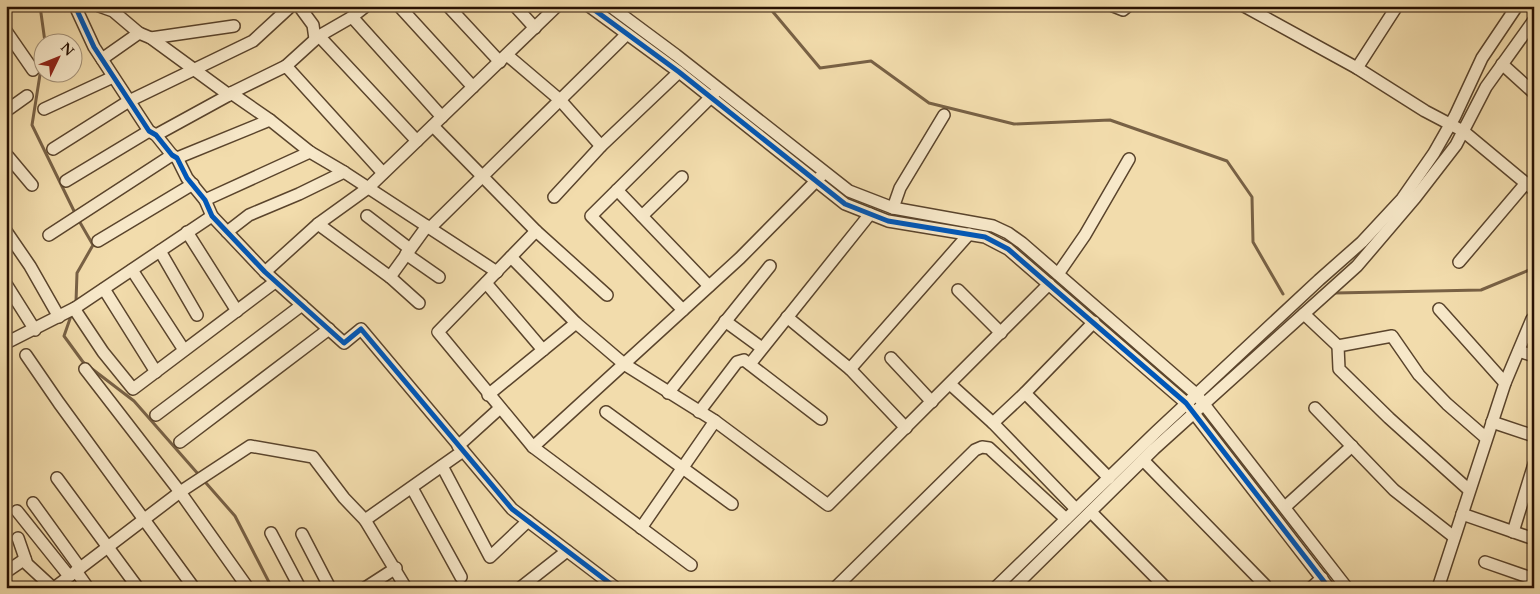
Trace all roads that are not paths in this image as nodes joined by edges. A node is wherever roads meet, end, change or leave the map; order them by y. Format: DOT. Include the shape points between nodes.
graph roads {
  1 [pos="75,6"];
  2 [pos="99,6"];
  3 [pos="290,6"];
  4 [pos="298,6"];
  5 [pos="366,6"];
  6 [pos="399,6"];
  7 [pos="448,6"];
  8 [pos="515,6"];
  9 [pos="557,6"];
  10 [pos="589,6"];
  11 [pos="610,6"];
  12 [pos="1113,6"];
  13 [pos="1128,6"];
  14 [pos="1244,6"];
  15 [pos="1397,6"];
  16 [pos="1517,6"];
  17 [pos="116,9"];
  18 [pos="1256,9"];
  19 [pos="352,17"];
  20 [pos="1534,20"];
  21 [pos="234,26"];
  22 [pos="535,28"];
  23 [pos="6,31"];
  24 [pos="139,33"];
  25 [pos="627,34"];
  26 [pos="319,36"];
  27 [pos="151,38"];
  28 [pos="504,58"];
  29 [pos="102,59"];
  30 [pos="1502,64"];
  31 [pos="286,66"];
  32 [pos="1357,68"];
  33 [pos="32,70"];
  34 [pos="194,70"];
  35 [pos="679,72"];
  36 [pos="113,77"];
  37 [pos="474,87"];
  38 [pos="718,89"];
  39 [pos="1533,90"];
  40 [pos="230,94"];
  41 [pos="6,96"];
  42 [pos="27,96"];
  43 [pos="710,97"];
  44 [pos="560,100"];
  45 [pos="129,101"];
  46 [pos="10,109"];
  47 [pos="44,109"];
  48 [pos="944,115"];
  49 [pos="442,117"];
  50 [pos="270,120"];
  51 [pos="1450,125"];
  52 [pos="432,126"];
  53 [pos="1463,131"];
  54 [pos="153,133"];
  55 [pos="417,141"];
  56 [pos="601,146"];
  57 [pos="52,149"];
  58 [pos="310,152"];
  59 [pos="6,154"];
  60 [pos="174,156"];
  61 [pos="1128,159"];
  62 [pos="344,172"];
  63 [pos="824,172"];
  64 [pos="383,173"];
  65 [pos="482,177"];
  66 [pos="682,178"];
  67 [pos="66,181"];
  68 [pos="816,181"];
  69 [pos="193,184"];
  70 [pos="32,185"];
  71 [pos="1530,186"];
  72 [pos="368,188"];
  73 [pos="617,190"];
  74 [pos="554,197"];
  75 [pos="205,200"];
  76 [pos="892,208"];
  77 [pos="870,214"];
  78 [pos="212,216"];
  79 [pos="367,216"];
  80 [pos="642,216"];
  81 [pos="318,224"];
  82 [pos="428,227"];
  83 [pos="6,231"];
  84 [pos="536,231"];
  85 [pos="187,232"];
  86 [pos="227,232"];
  87 [pos="968,234"];
  88 [pos="49,235"];
  89 [pos="98,241"];
  90 [pos="160,251"];
  91 [pos="408,251"];
  92 [pos="512,256"];
  93 [pos="1042,260"];
  94 [pos="1460,262"];
  95 [pos="770,266"];
  96 [pos="132,270"];
  97 [pos="1033,271"];
  98 [pos="264,272"];
  99 [pos="497,272"];
  100 [pos="1058,274"];
  101 [pos="390,277"];
  102 [pos="439,277"];
  103 [pos="276,282"];
  104 [pos="486,283"];
  105 [pos="6,284"];
  106 [pos="1049,284"];
  107 [pos="709,286"];
  108 [pos="104,289"];
  109 [pos="958,290"];
  110 [pos="607,295"];
  111 [pos="419,303"];
  112 [pos="302,305"];
  113 [pos="1440,309"];
  114 [pos="683,310"];
  115 [pos="69,311"];
  116 [pos="237,311"];
  117 [pos="1304,314"];
  118 [pos="197,315"];
  119 [pos="787,317"];
  120 [pos="1532,319"];
  121 [pos="726,321"];
  122 [pos="1094,322"];
  123 [pos="576,323"];
  124 [pos="35,330"];
  125 [pos="329,330"];
  126 [pos="1001,333"];
  127 [pos="8,340"];
  128 [pos="1338,346"];
  129 [pos="762,348"];
  130 [pos="184,350"];
  131 [pos="543,350"];
  132 [pos="1519,351"];
  133 [pos="26,355"];
  134 [pos="1534,356"];
  135 [pos="891,358"];
  136 [pos="624,364"];
  137 [pos="750,364"];
  138 [pos="850,369"];
  139 [pos="85,370"];
  140 [pos="156,372"];
  141 [pos="1505,383"];
  142 [pos="950,384"];
  143 [pos="668,392"];
  144 [pos="1025,393"];
  145 [pos="1196,394"];
  146 [pos="488,395"];
  147 [pos="932,402"];
  148 [pos="1186,403"];
  149 [pos="1204,404"];
  150 [pos="500,408"];
  151 [pos="1315,408"];
  152 [pos="606,412"];
  153 [pos="699,412"];
  154 [pos="1194,413"];
  155 [pos="156,415"];
  156 [pos="821,419"];
  157 [pos="714,421"];
  158 [pos="1492,422"];
  159 [pos="993,423"];
  160 [pos="906,428"];
  161 [pos="1534,436"];
  162 [pos="1486,438"];
  163 [pos="180,442"];
  164 [pos="1352,446"];
  165 [pos="533,447"];
  166 [pos="460,448"];
  167 [pos="1143,460"];
  168 [pos="1534,464"];
  169 [pos="442,466"];
  170 [pos="682,468"];
  171 [pos="57,478"];
  172 [pos="1108,478"];
  173 [pos="412,488"];
  174 [pos="1470,490"];
  175 [pos="180,492"];
  176 [pos="33,503"];
  177 [pos="732,504"];
  178 [pos="1285,507"];
  179 [pos="1076,509"];
  180 [pos="17,511"];
  181 [pos="1091,512"];
  182 [pos="1462,514"];
  183 [pos="144,519"];
  184 [pos="1066,519"];
  185 [pos="365,520"];
  186 [pos="528,521"];
  187 [pos="641,528"];
  188 [pos="1512,532"];
  189 [pos="271,533"];
  190 [pos="302,534"];
  191 [pos="18,538"];
  192 [pos="1454,538"];
  193 [pos="1534,539"];
  194 [pos="108,547"];
  195 [pos="567,551"];
  196 [pos="25,559"];
  197 [pos="1485,562"];
  198 [pos="691,565"];
  199 [pos="396,568"];
  200 [pos="6,572"];
  201 [pos="75,572"];
  202 [pos="461,577"];
  203 [pos="1322,578"];
  204 [pos="1534,579"];
  205 [pos="1265,585"];
  206 [pos="53,588"];
  207 [pos="88,588"];
  208 [pos="138,588"];
  209 [pos="194,588"];
  210 [pos="248,588"];
  211 [pos="300,588"];
  212 [pos="330,588"];
  213 [pos="366,588"];
  214 [pos="406,588"];
  215 [pos="520,588"];
  216 [pos="616,588"];
  217 [pos="835,588"];
  218 [pos="995,588"];
  219 [pos="1014,588"];
  220 [pos="1166,588"];
  221 [pos="1312,588"];
  222 [pos="1329,588"];
  223 [pos="1347,588"];
  224 [pos="1438,588"];
  1 -- 29 [label="street"];
  2 -- 17 [label="street"];
  3 -- 34 [label="street" via="253,41"];
  4 -- 26 [label="street" via="313,26 315,39"];
  5 -- 19 [label="street"];
  6 -- 37 [label="street"];
  7 -- 28 [label="street"];
  8 -- 22 [label="street"];
  9 -- 22 [label="street"];
  10 -- 25 [label="street"];
  11 -- 38 [label="street"];
  12 -- 13 [label="street" via="1123,10"];
  14 -- 18 [label="street"];
  15 -- 32 [label="street"];
  16 -- 51 [label="street" via="1482,58"];
  17 -- 24 [label="street"];
  18 -- 32 [label="street"];
  19 -- 26 [label="street"];
  19 -- 49 [label="street"];
  20 -- 30 [label="street"];
  21 -- 27 [label="street"];
  22 -- 28 [label="street"];
  23 -- 33 [label="street"];
  24 -- 27 [label="street"];
  24 -- 29 [label="street"];
  25 -- 35 [label="street"];
  25 -- 44 [label="street"];
  26 -- 31 [label="street"];
  26 -- 55 [label="street"];
  27 -- 34 [label="street"];
  28 -- 37 [label="street"];
  28 -- 44 [label="street"];
  29 -- 36 [label="street"];
  30 -- 39 [label="street"];
  30 -- 53 [label="street"];
  31 -- 40 [label="street"];
  31 -- 64 [label="street"];
  32 -- 51 [label="street"];
  34 -- 40 [label="street"];
  34 -- 45 [label="street"];
  35 -- 43 [label="street"];
  35 -- 56 [label="street"];
  36 -- 45 [label="street"];
  36 -- 47 [label="street"];
  37 -- 49 [label="street"];
  38 -- 43 [label="street"];
  38 -- 63 [label="street"];
  40 -- 50 [label="street"];
  40 -- 54 [label="street"];
  41 -- 46 [label="street"];
  42 -- 46 [label="street"];
  43 -- 68 [label="street"];
  43 -- 73 [label="street"];
  44 -- 56 [label="street"];
  44 -- 65 [label="street"];
  45 -- 54 [label="street"];
  45 -- 57 [label="street"];
  48 -- 76 [label="street" via="900,188"];
  49 -- 52 [label="street"];
  50 -- 58 [label="street"];
  50 -- 60 [label="street"];
  51 -- 53 [label="street"];
  51 -- 145 [label="street" via="1402,199 1362,242"];
  52 -- 55 [label="street"];
  52 -- 65 [label="street"];
  53 -- 71 [label="street"];
  53 -- 117 [label="street" via="1456,145 1385,235 1357,266"];
  54 -- 60 [label="street"];
  54 -- 67 [label="street"];
  55 -- 64 [label="street"];
  56 -- 74 [label="street"];
  58 -- 62 [label="street"];
  58 -- 75 [label="street"];
  59 -- 70 [label="street"];
  60 -- 69 [label="street"];
  60 -- 88 [label="street"];
  61 -- 100 [label="street" via="1085,235"];
  62 -- 72 [label="street"];
  62 -- 86 [label="street" via="249,215"];
  63 -- 68 [label="street"];
  63 -- 76 [label="street" via="849,191"];
  64 -- 72 [label="street"];
  65 -- 82 [label="street"];
  65 -- 84 [label="street"];
  66 -- 80 [label="street"];
  68 -- 77 [label="street" via="845,204"];
  68 -- 107 [label="street"];
  69 -- 75 [label="street"];
  69 -- 89 [label="street"];
  71 -- 94 [label="street"];
  72 -- 81 [label="street"];
  72 -- 82 [label="street"];
  73 -- 80 [label="street"];
  73 -- 114 [label="street" via="591,216"];
  75 -- 78 [label="street"];
  76 -- 93 [label="street" via="993,226 1008,232"];
  77 -- 87 [label="street"];
  77 -- 119 [label="street"];
  78 -- 85 [label="street"];
  78 -- 86 [label="street"];
  79 -- 91 [label="street"];
  80 -- 107 [label="street"];
  81 -- 98 [label="street"];
  81 -- 101 [label="street"];
  82 -- 91 [label="street"];
  82 -- 99 [label="street"];
  83 -- 115 [label="street" via="30,266"];
  84 -- 92 [label="street"];
  84 -- 110 [label="street"];
  85 -- 90 [label="street"];
  85 -- 116 [label="street"];
  86 -- 98 [label="street"];
  87 -- 97 [label="street" via="985,237 1008,249"];
  87 -- 138 [label="street"];
  90 -- 96 [label="street"];
  90 -- 118 [label="street"];
  91 -- 101 [label="street"];
  91 -- 102 [label="street"];
  92 -- 99 [label="street"];
  92 -- 123 [label="street"];
  93 -- 97 [label="street"];
  93 -- 100 [label="street"];
  95 -- 121 [label="street"];
  96 -- 108 [label="street"];
  96 -- 130 [label="street"];
  97 -- 106 [label="street"];
  98 -- 103 [label="street"];
  99 -- 104 [label="street"];
  100 -- 145 [label="street"];
  101 -- 111 [label="street"];
  103 -- 112 [label="street"];
  103 -- 116 [label="street"];
  104 -- 131 [label="street"];
  104 -- 146 [label="street" via="438,332"];
  105 -- 124 [label="street"];
  106 -- 122 [label="street"];
  106 -- 126 [label="street"];
  107 -- 114 [label="street"];
  108 -- 115 [label="street"];
  108 -- 140 [label="street"];
  109 -- 126 [label="street"];
  112 -- 125 [label="street"];
  112 -- 155 [label="street"];
  113 -- 141 [label="street"];
  114 -- 136 [label="street"];
  115 -- 124 [label="street"];
  115 -- 140 [label="street" via="77,314 133,389"];
  116 -- 130 [label="street"];
  117 -- 128 [label="street"];
  117 -- 149 [label="street"];
  119 -- 129 [label="street"];
  119 -- 138 [label="street"];
  120 -- 132 [label="street"];
  121 -- 129 [label="street"];
  121 -- 143 [label="street"];
  122 -- 144 [label="street"];
  122 -- 148 [label="street"];
  123 -- 131 [label="street"];
  123 -- 136 [label="street"];
  124 -- 127 [label="street"];
  125 -- 163 [label="street"];
  125 -- 166 [label="street" via="344,343 361,329"];
  126 -- 142 [label="street"];
  128 -- 162 [label="street" via="1392,336 1419,375"];
  128 -- 174 [label="street" via="1339,369"];
  129 -- 137 [label="street"];
  130 -- 140 [label="street"];
  131 -- 146 [label="street"];
  132 -- 134 [label="street"];
  132 -- 141 [label="street"];
  133 -- 183 [label="street"];
  135 -- 147 [label="street"];
  136 -- 143 [label="street"];
  136 -- 165 [label="street"];
  137 -- 153 [label="street" via="744,360 737,362"];
  137 -- 156 [label="street"];
  138 -- 160 [label="street"];
  139 -- 175 [label="street"];
  141 -- 158 [label="street"];
  142 -- 147 [label="street"];
  142 -- 159 [label="street"];
  143 -- 153 [label="street"];
  144 -- 159 [label="street"];
  144 -- 172 [label="street"];
  145 -- 148 [label="street"];
  145 -- 149 [label="street"];
  146 -- 150 [label="street"];
  147 -- 160 [label="street"];
  148 -- 154 [label="street"];
  148 -- 172 [label="street"];
  149 -- 154 [label="street"];
  149 -- 178 [label="street"];
  150 -- 165 [label="street"];
  150 -- 166 [label="street"];
  151 -- 164 [label="street"];
  152 -- 170 [label="street"];
  153 -- 157 [label="street"];
  154 -- 167 [label="street"];
  154 -- 203 [label="street"];
  157 -- 160 [label="street" via="828,505"];
  157 -- 170 [label="street"];
  158 -- 161 [label="street"];
  158 -- 162 [label="street"];
  159 -- 179 [label="street"];
  162 -- 174 [label="street"];
  164 -- 178 [label="street"];
  164 -- 192 [label="street" via="1394,490"];
  165 -- 187 [label="street"];
  166 -- 169 [label="street"];
  166 -- 186 [label="street" via="512,509"];
  167 -- 181 [label="street"];
  167 -- 205 [label="street"];
  168 -- 188 [label="street"];
  169 -- 173 [label="street"];
  169 -- 186 [label="street" via="490,557"];
  170 -- 177 [label="street"];
  170 -- 187 [label="street"];
  171 -- 194 [label="street"];
  172 -- 179 [label="street"];
  173 -- 185 [label="street"];
  173 -- 202 [label="street"];
  174 -- 182 [label="street"];
  175 -- 183 [label="street"];
  175 -- 185 [label="street" via="250,446 313,457"];
  175 -- 210 [label="street"];
  176 -- 201 [label="street"];
  178 -- 223 [label="street"];
  179 -- 184 [label="street"];
  180 -- 201 [label="street"];
  181 -- 219 [label="street"];
  181 -- 220 [label="street"];
  182 -- 188 [label="street"];
  182 -- 192 [label="street"];
  183 -- 194 [label="street"];
  183 -- 209 [label="street"];
  184 -- 217 [label="street" via="989,448 982,447 975,450"];
  184 -- 218 [label="street"];
  185 -- 199 [label="street"];
  186 -- 195 [label="street"];
  187 -- 198 [label="street"];
  188 -- 193 [label="street"];
  189 -- 211 [label="street"];
  190 -- 212 [label="street"];
  191 -- 196 [label="street"];
  192 -- 224 [label="street"];
  194 -- 201 [label="street"];
  194 -- 208 [label="street"];
  195 -- 215 [label="street"];
  195 -- 216 [label="street"];
  196 -- 200 [label="street"];
  196 -- 206 [label="street"];
  197 -- 204 [label="street"];
  199 -- 213 [label="street"];
  199 -- 214 [label="street"];
  201 -- 206 [label="street"];
  201 -- 207 [label="street"];
  203 -- 221 [label="street"];
  203 -- 222 [label="street"];
}
